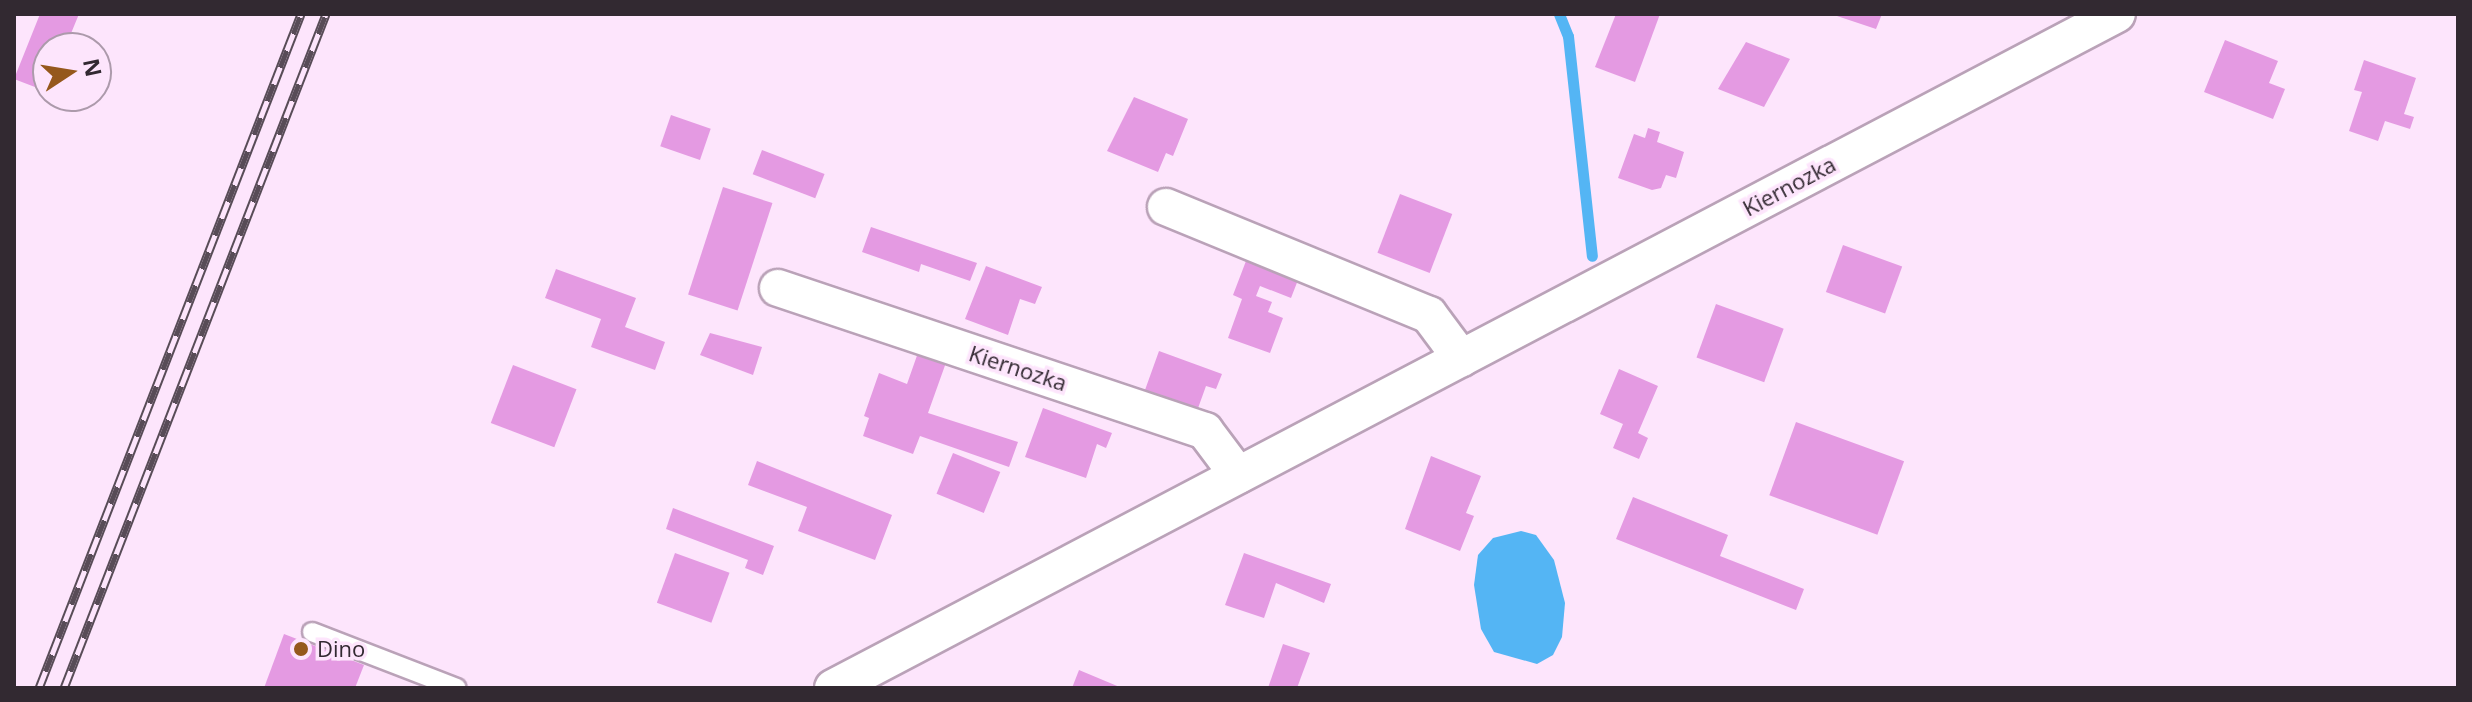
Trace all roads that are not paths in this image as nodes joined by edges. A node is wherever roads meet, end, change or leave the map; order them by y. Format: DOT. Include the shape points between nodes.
graph roads {
  1 [pos="2117,14"];
  2 [pos="1166,207"];
  3 [pos="778,288"];
  4 [pos="1461,358"];
  5 [pos="1238,475"];
  6 [pos="312,632"];
  7 [pos="408,679"];
  8 [pos="457,688"];
  9 [pos="833,688"];
  1 -- 4 [label="street, Kiernozka"];
  2 -- 4 [label="street" via="1429,315"];
  3 -- 5 [label="street, Kiernozka" via="1205,431"];
  4 -- 5 [label="street, Kiernozka"];
  5 -- 9 [label="street, Kiernozka"];
  6 -- 7 [label="lane"];
  7 -- 8 [label="lane"];
}
